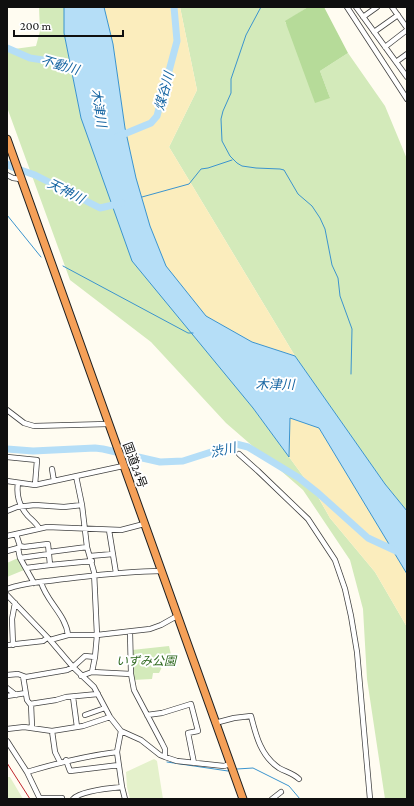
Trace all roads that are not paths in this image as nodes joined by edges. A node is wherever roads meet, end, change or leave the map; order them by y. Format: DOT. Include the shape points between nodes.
graph roads {
  1 [pos="347,7"];
  2 [pos="356,7"];
  3 [pos="377,7"];
  4 [pos="392,7"];
  5 [pos="398,15"];
  6 [pos="363,17"];
  7 [pos="407,29"];
  8 [pos="374,32"];
  9 [pos="379,39"];
  10 [pos="372,46"];
  11 [pos="385,47"];
  12 [pos="407,54"];
  13 [pos="396,62"];
  14 [pos="407,77"];
  15 [pos="406,93"];
  16 [pos="407,99"];
  17 [pos="7,139"];
  18 [pos="9,154"];
  19 [pos="7,175"];
  20 [pos="20,179"];
  21 [pos="7,410"];
  22 [pos="108,424"];
  23 [pos="239,454"];
  24 [pos="7,457"];
  25 [pos="123,466"];
  26 [pos="52,469"];
  27 [pos="76,476"];
  28 [pos="7,481"];
  29 [pos="54,481"];
  30 [pos="18,483"];
  31 [pos="35,485"];
  32 [pos="82,505"];
  33 [pos="21,507"];
  34 [pos="7,510"];
  35 [pos="144,524"];
  36 [pos="38,528"];
  37 [pos="85,529"];
  38 [pos="109,530"];
  39 [pos="16,534"];
  40 [pos="7,536"];
  41 [pos="19,547"];
  42 [pos="88,547"];
  43 [pos="7,551"];
  44 [pos="49,553"];
  45 [pos="114,554"];
  46 [pos="20,558"];
  47 [pos="91,558"];
  48 [pos="50,565"];
  49 [pos="26,568"];
  50 [pos="161,571"];
  51 [pos="116,573"];
  52 [pos="94,575"];
  53 [pos="41,582"];
  54 [pos="34,583"];
  55 [pos="7,589"];
  56 [pos="7,595"];
  57 [pos="15,603"];
  58 [pos="177,616"];
  59 [pos="9,620"];
  60 [pos="10,627"];
  61 [pos="130,632"];
  62 [pos="97,634"];
  63 [pos="68,635"];
  64 [pos="10,636"];
  65 [pos="48,639"];
  66 [pos="13,645"];
  67 [pos="7,646"];
  68 [pos="95,657"];
  69 [pos="72,667"];
  70 [pos="92,672"];
  71 [pos="131,674"];
  72 [pos="7,675"];
  73 [pos="23,676"];
  74 [pos="81,676"];
  75 [pos="7,688"];
  76 [pos="26,693"];
  77 [pos="98,694"];
  78 [pos="16,695"];
  79 [pos="7,696"];
  80 [pos="73,697"];
  81 [pos="31,704"];
  82 [pos="105,708"];
  83 [pos="85,715"];
  84 [pos="147,715"];
  85 [pos="110,717"];
  86 [pos="215,723"];
  87 [pos="76,727"];
  88 [pos="32,728"];
  89 [pos="7,729"];
  90 [pos="121,730"];
  91 [pos="52,731"];
  92 [pos="7,741"];
  93 [pos="117,752"];
  94 [pos="165,757"];
  95 [pos="66,760"];
  96 [pos="60,762"];
  97 [pos="194,763"];
  98 [pos="230,764"];
  99 [pos="119,765"];
  100 [pos="27,772"];
  101 [pos="298,779"];
  102 [pos="122,787"];
  103 [pos="281,792"];
  104 [pos="40,798"];
  105 [pos="62,798"];
  106 [pos="73,799"];
  107 [pos="125,799"];
  108 [pos="243,799"];
  109 [pos="272,799"];
  110 [pos="370,799"];
  1 -- 10 [label="street"];
  2 -- 6 [label="street"];
  3 -- 6 [label="street"];
  4 -- 5 [label="street"];
  5 -- 7 [label="street"];
  5 -- 8 [label="street"];
  6 -- 8 [label="street"];
  7 -- 11 [label="street"];
  8 -- 9 [label="street"];
  9 -- 10 [label="street"];
  9 -- 11 [label="street"];
  10 -- 15 [label="street"];
  11 -- 13 [label="street"];
  12 -- 13 [label="street"];
  13 -- 14 [label="street"];
  15 -- 16 [label="street"];
  17 -- 18 [label="highway, 国道24号"];
  18 -- 20 [label="highway, 国道24号"];
  19 -- 20 [label="street"];
  20 -- 22 [label="highway, 国道24号"];
  21 -- 22 [label="street" via="24,423 34,426"];
  22 -- 25 [label="highway, 国道24号"];
  23 -- 110 [label="street" via="308,519 335,560 345,590 357,652"];
  24 -- 31 [label="street" via="37,460"];
  25 -- 27 [label="street"];
  25 -- 35 [label="highway, 国道24号"];
  26 -- 29 [label="street"];
  27 -- 29 [label="street"];
  27 -- 32 [label="street"];
  28 -- 30 [label="street"];
  29 -- 31 [label="street"];
  30 -- 31 [label="street"];
  30 -- 33 [label="street" via="16,492"];
  32 -- 33 [label="street"];
  32 -- 37 [label="street"];
  33 -- 34 [label="street"];
  33 -- 36 [label="street"];
  35 -- 38 [label="street"];
  35 -- 50 [label="highway, 国道24号"];
  36 -- 37 [label="street"];
  36 -- 39 [label="street"];
  37 -- 38 [label="street"];
  37 -- 42 [label="street"];
  38 -- 45 [label="street"];
  39 -- 40 [label="street"];
  39 -- 41 [label="street"];
  41 -- 43 [label="street"];
  41 -- 44 [label="street" via="48,544"];
  41 -- 46 [label="street"];
  42 -- 44 [label="street"];
  42 -- 47 [label="street"];
  44 -- 46 [label="street"];
  44 -- 48 [label="street"];
  45 -- 47 [label="street"];
  45 -- 51 [label="street"];
  46 -- 49 [label="street"];
  47 -- 48 [label="street"];
  47 -- 52 [label="street"];
  48 -- 49 [label="street"];
  49 -- 54 [label="street"];
  50 -- 51 [label="street"];
  50 -- 58 [label="highway, 国道24号"];
  51 -- 52 [label="street"];
  52 -- 53 [label="street"];
  52 -- 62 [label="street"];
  53 -- 54 [label="street"];
  53 -- 63 [label="street"];
  54 -- 55 [label="street"];
  56 -- 57 [label="street"];
  57 -- 59 [label="street"];
  57 -- 65 [label="street"];
  58 -- 61 [label="street" via="156,627"];
  58 -- 86 [label="highway, 国道24号"];
  59 -- 60 [label="street"];
  60 -- 64 [label="street"];
  61 -- 62 [label="street"];
  61 -- 71 [label="street"];
  62 -- 63 [label="street"];
  62 -- 68 [label="street"];
  63 -- 65 [label="street"];
  64 -- 66 [label="street"];
  65 -- 66 [label="street"];
  65 -- 69 [label="street"];
  66 -- 67 [label="street"];
  68 -- 69 [label="street" via="85,656"];
  68 -- 70 [label="street"];
  69 -- 73 [label="street"];
  69 -- 74 [label="street"];
  70 -- 71 [label="street"];
  70 -- 74 [label="street"];
  71 -- 84 [label="street" via="135,693"];
  72 -- 73 [label="street"];
  73 -- 76 [label="street"];
  74 -- 77 [label="street"];
  75 -- 78 [label="street"];
  76 -- 78 [label="street"];
  76 -- 81 [label="street"];
  77 -- 80 [label="street"];
  77 -- 82 [label="street"];
  78 -- 79 [label="street"];
  80 -- 81 [label="street"];
  80 -- 87 [label="street"];
  81 -- 88 [label="street"];
  82 -- 83 [label="street"];
  82 -- 85 [label="street"];
  84 -- 94 [label="street" via="165,749"];
  84 -- 97 [label="street" via="191,704 198,730 188,733"];
  85 -- 87 [label="street"];
  85 -- 90 [label="street"];
  86 -- 98 [label="highway, 国道24号"];
  86 -- 101 [label="street" via="251,716 260,748 281,770 295,775"];
  87 -- 91 [label="street"];
  88 -- 89 [label="street"];
  88 -- 91 [label="street"];
  90 -- 93 [label="street"];
  90 -- 94 [label="street"];
  91 -- 96 [label="street" via="55,752"];
  92 -- 100 [label="street"];
  93 -- 95 [label="street"];
  93 -- 99 [label="street"];
  94 -- 97 [label="street"];
  95 -- 96 [label="street"];
  95 -- 99 [label="street" via="70,771"];
  96 -- 100 [label="street"];
  97 -- 98 [label="street" via="224,766"];
  98 -- 108 [label="highway, 国道24号"];
  99 -- 102 [label="street"];
  100 -- 104 [label="street"];
  102 -- 106 [label="street"];
  102 -- 107 [label="street"];
  103 -- 109 [label="street"];
  104 -- 105 [label="street"];
}
